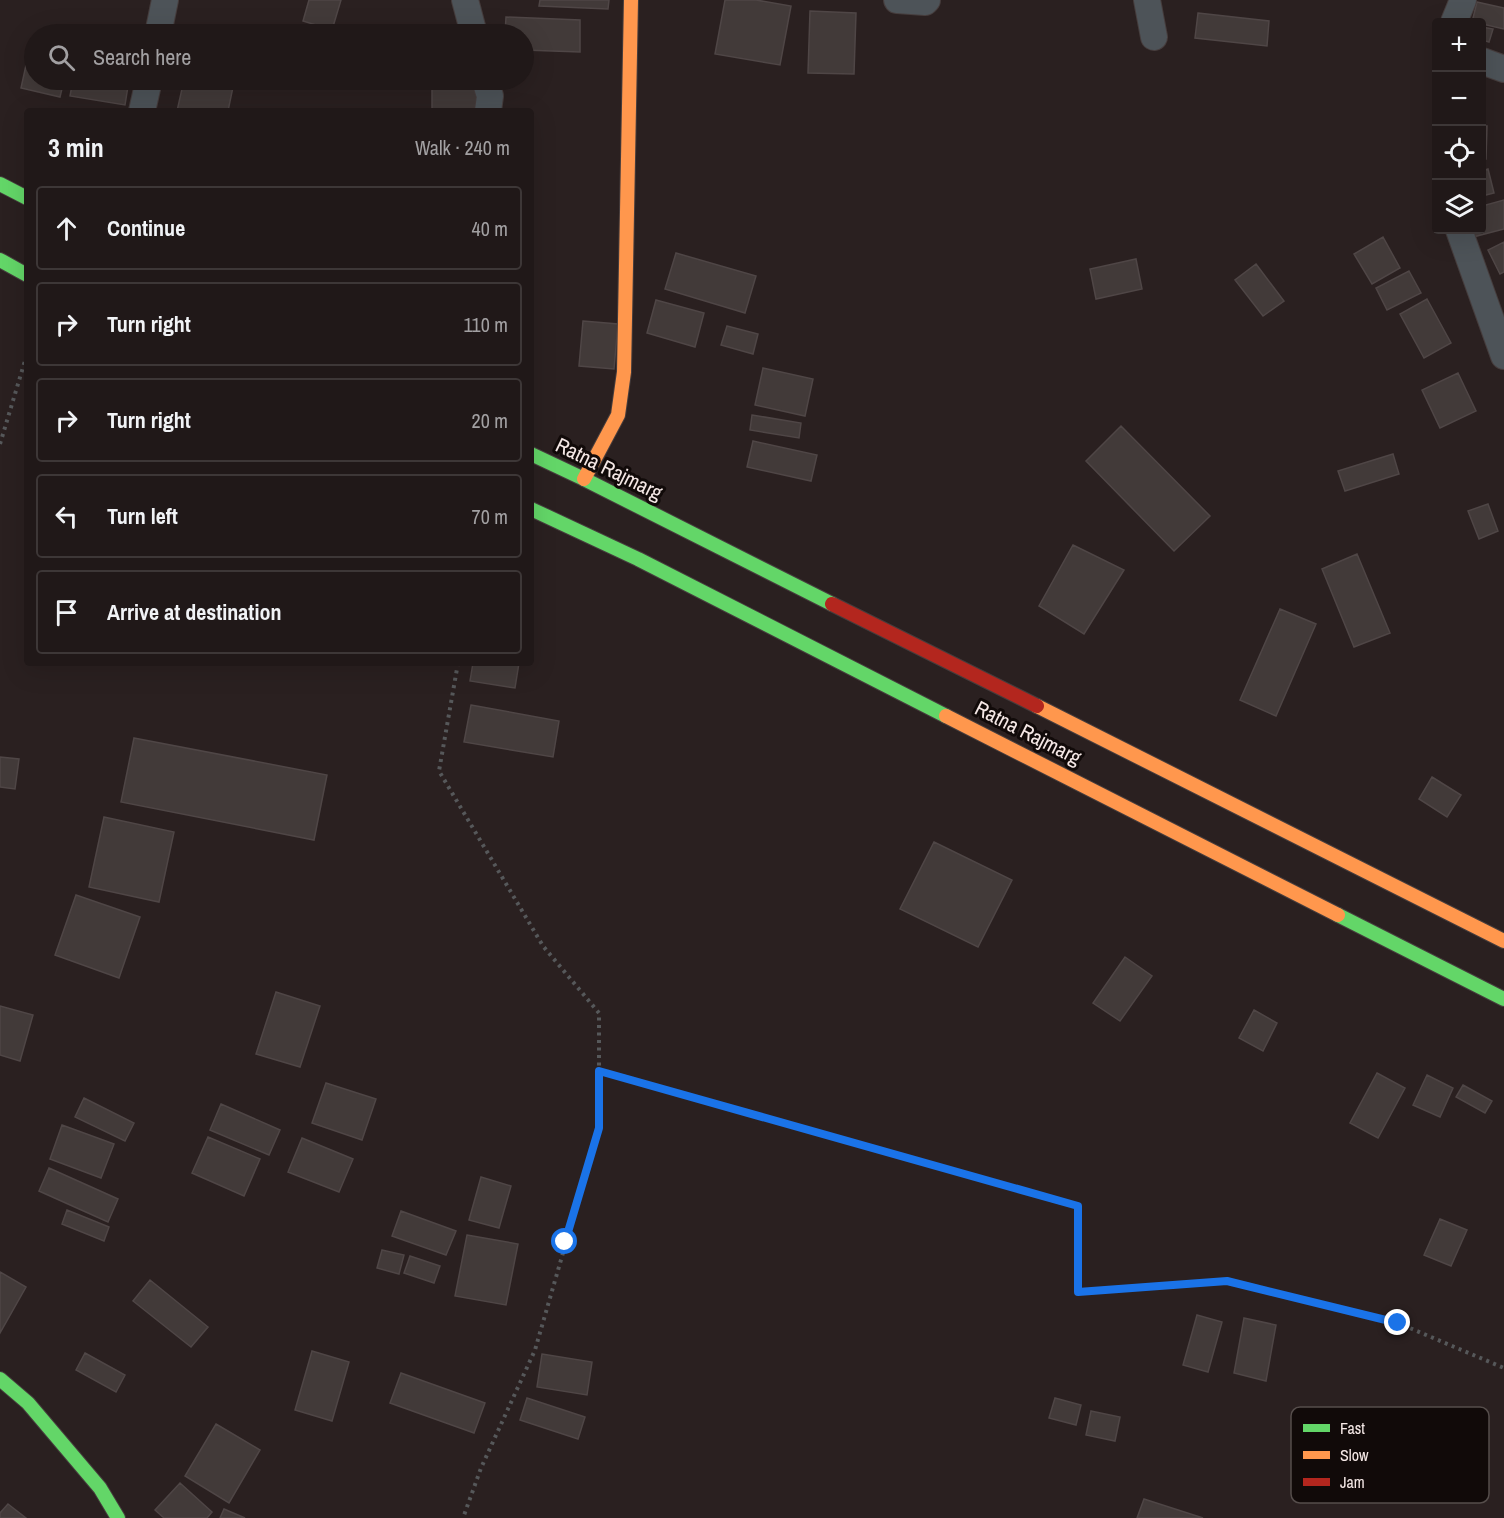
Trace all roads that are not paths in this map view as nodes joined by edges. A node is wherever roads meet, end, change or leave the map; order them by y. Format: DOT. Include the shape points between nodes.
graph roads {
  1 [pos="165,0"];
  2 [pos="465,0"];
  3 [pos="632,0"];
  4 [pos="897,0"];
  5 [pos="927,0"];
  6 [pos="1147,0"];
  7 [pos="1462,0"];
  8 [pos="1455,18"];
  9 [pos="160,24"];
  10 [pos="471,24"];
  11 [pos="1154,37"];
  12 [pos="1486,62"];
  13 [pos="1504,69"];
  14 [pos="147,90"];
  15 [pos="488,90"];
  16 [pos="143,108"];
  17 [pos="488,108"];
  18 [pos="0,184"];
  19 [pos="24,196"];
  20 [pos="1459,234"];
  21 [pos="0,260"];
  22 [pos="24,273"];
  23 [pos="1504,356"];
  24 [pos="534,455"];
  25 [pos="584,479"];
  26 [pos="534,510"];
  27 [pos="1504,941"];
  28 [pos="1504,999"];
  29 [pos="0,1379"];
  30 [pos="118,1518"];
  1 -- 9 [label="street"];
  2 -- 10 [label="street"];
  3 -- 25 [label="main road" via="624,372 618,415"];
  4 -- 5 [label="street"];
  6 -- 11 [label="street"];
  7 -- 8 [label="street"];
  12 -- 13 [label="street"];
  14 -- 16 [label="street"];
  15 -- 17 [label="street"];
  18 -- 19 [label="main road"];
  20 -- 23 [label="street"];
  21 -- 22 [label="main road"];
  24 -- 25 [label="main road, Ratna Rajmarg"];
  25 -- 27 [label="main road, Ratna Rajmarg"];
  26 -- 28 [label="main road, Ratna Rajmarg" via="638,559"];
  29 -- 30 [label="main road" via="35,1411 100,1488"];
}
